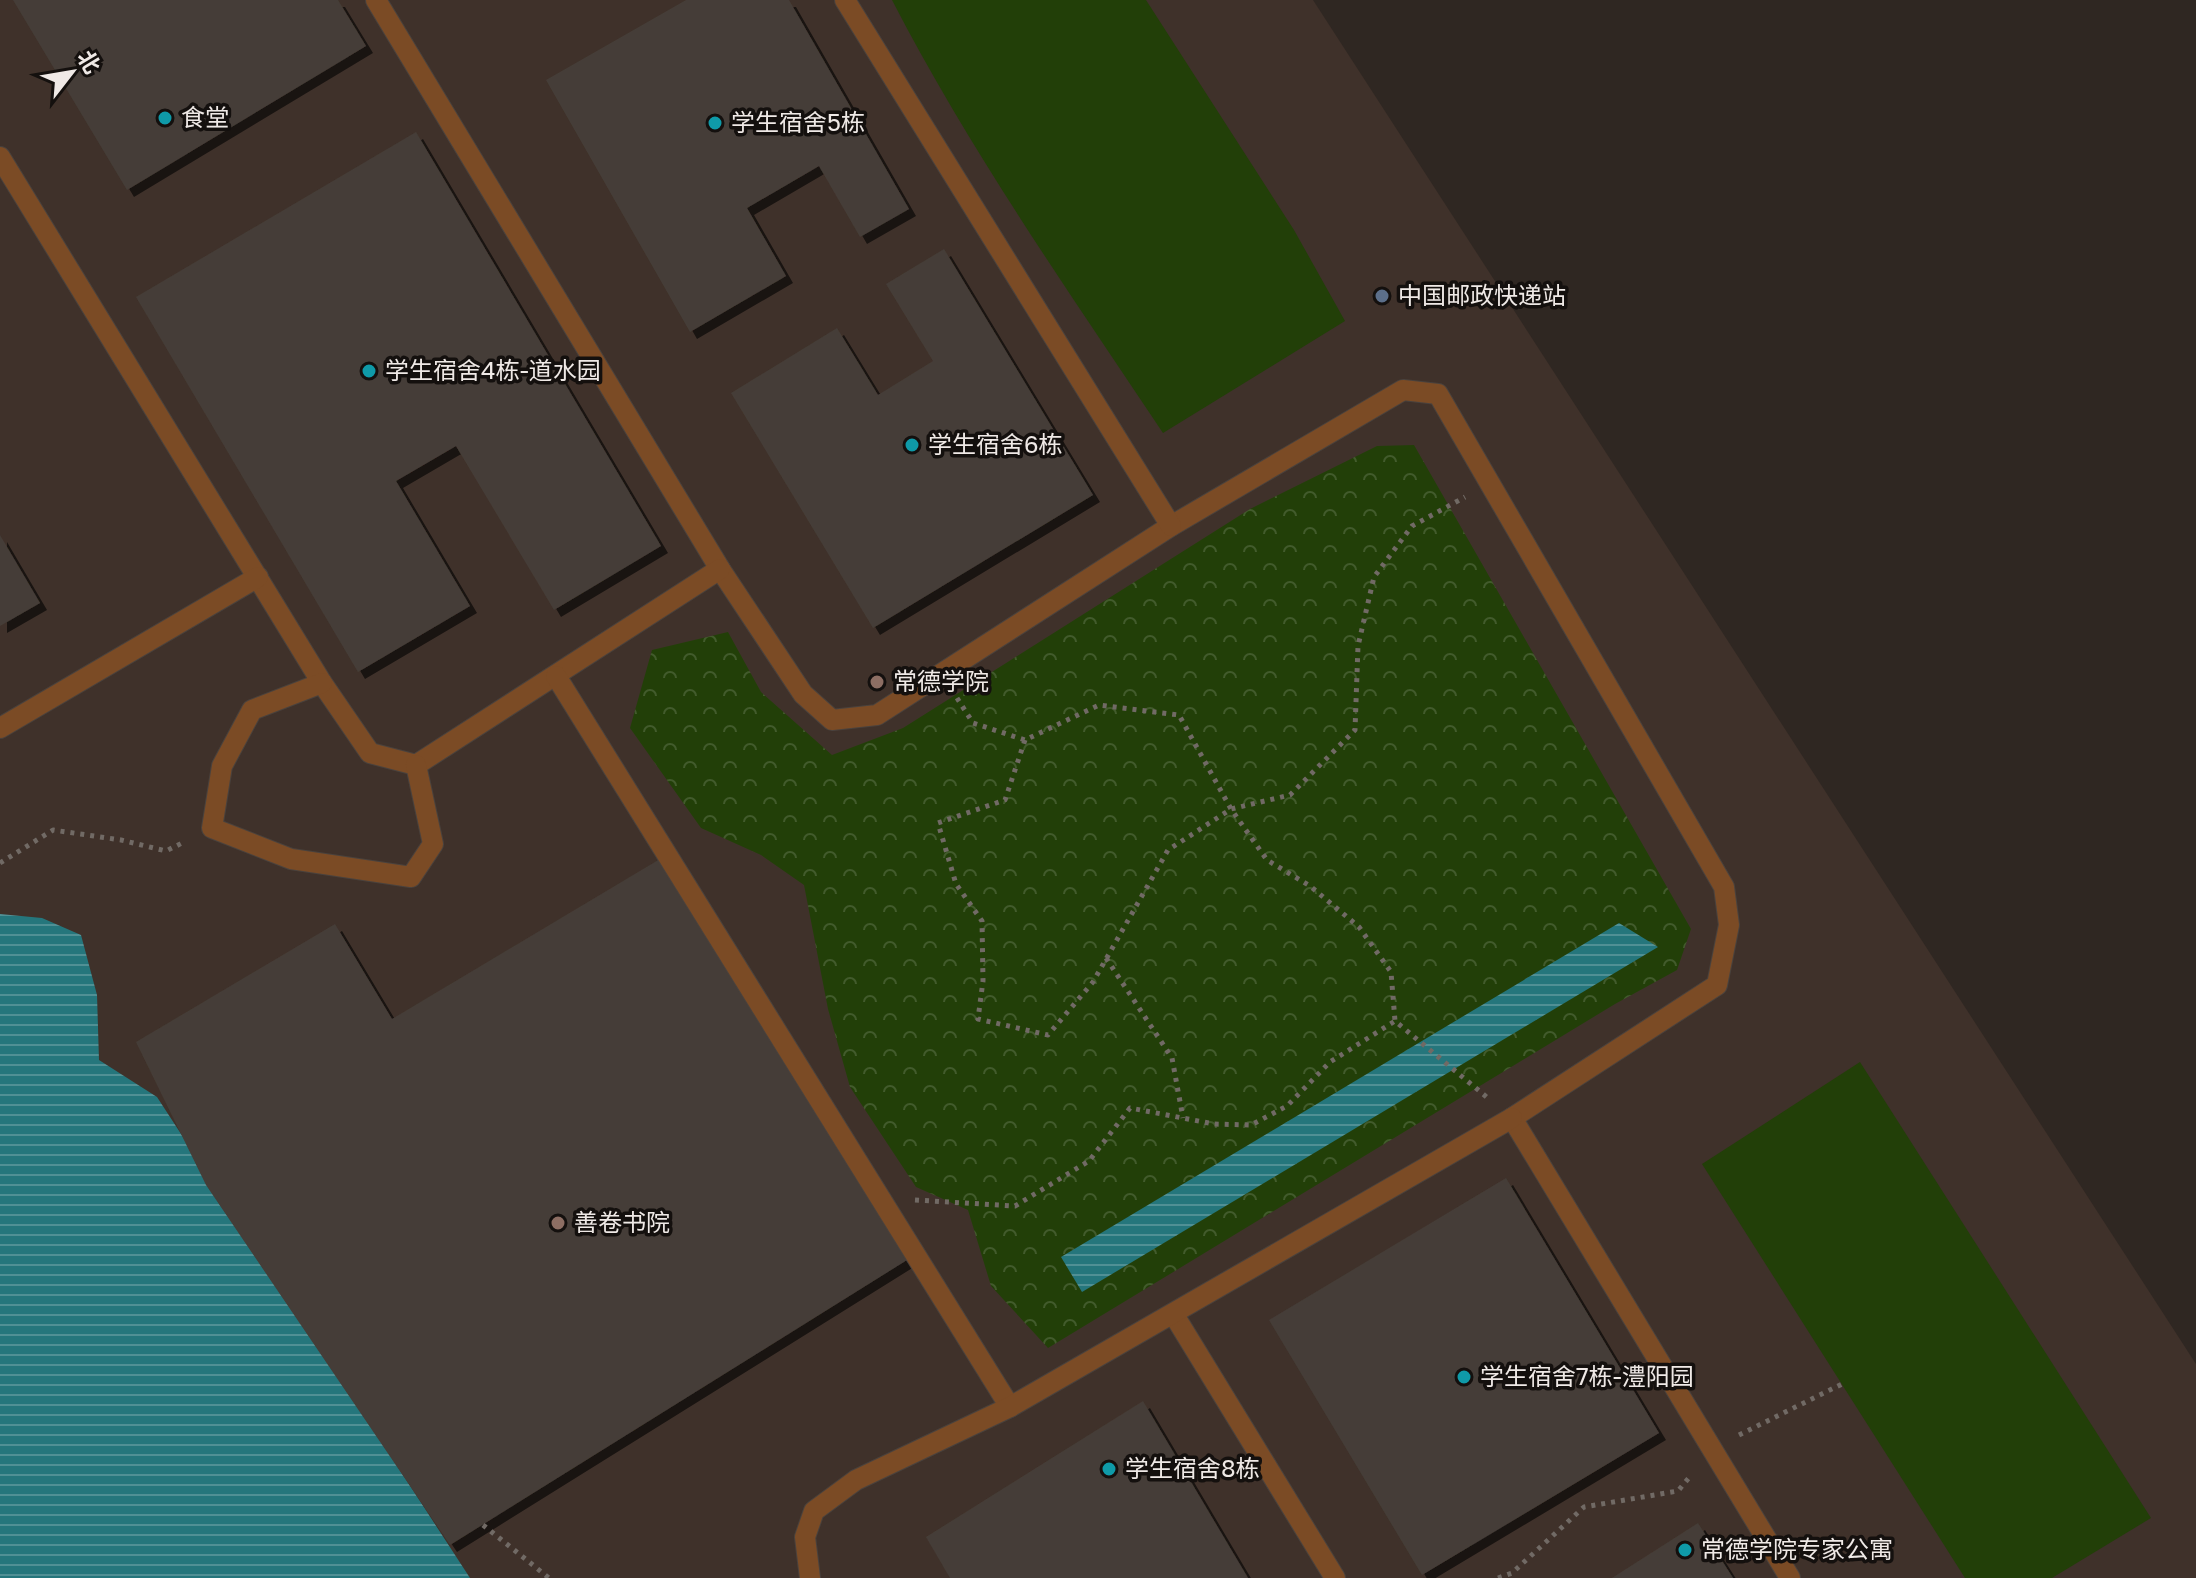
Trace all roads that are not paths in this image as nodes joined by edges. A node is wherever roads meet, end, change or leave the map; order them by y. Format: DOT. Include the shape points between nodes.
graph roads {
  1 [pos="376,0"];
  2 [pos="845,0"];
  3 [pos="0,157"];
  4 [pos="1171,526"];
  5 [pos="720,569"];
  6 [pos="258,577"];
  7 [pos="556,676"];
  8 [pos="322,683"];
  9 [pos="0,728"];
  10 [pos="416,765"];
  11 [pos="1512,1118"];
  12 [pos="1174,1315"];
  13 [pos="1010,1407"];
  14 [pos="810,1578"];
  15 [pos="1335,1578"];
  16 [pos="1790,1578"];
  1 -- 5 [label="lane"];
  2 -- 4 [label="lane"];
  3 -- 6 [label="lane"];
  4 -- 5 [label="lane" via="877,715 832,720 803,694"];
  4 -- 11 [label="lane" via="1403,390 1438,394 1724,887 1729,925 1717,985"];
  5 -- 7 [label="lane"];
  6 -- 8 [label="lane"];
  6 -- 9 [label="lane"];
  7 -- 10 [label="lane"];
  7 -- 13 [label="lane"];
  8 -- 10 [label="lane" via="370,753"];
  8 -- 10 [label="lane" via="252,710 222,766 212,828 291,859 411,877 433,844"];
  11 -- 12 [label="lane"];
  11 -- 16 [label="lane"];
  12 -- 13 [label="lane"];
  12 -- 15 [label="lane"];
  13 -- 14 [label="lane" via="856,1480 814,1511 805,1537"];
}
